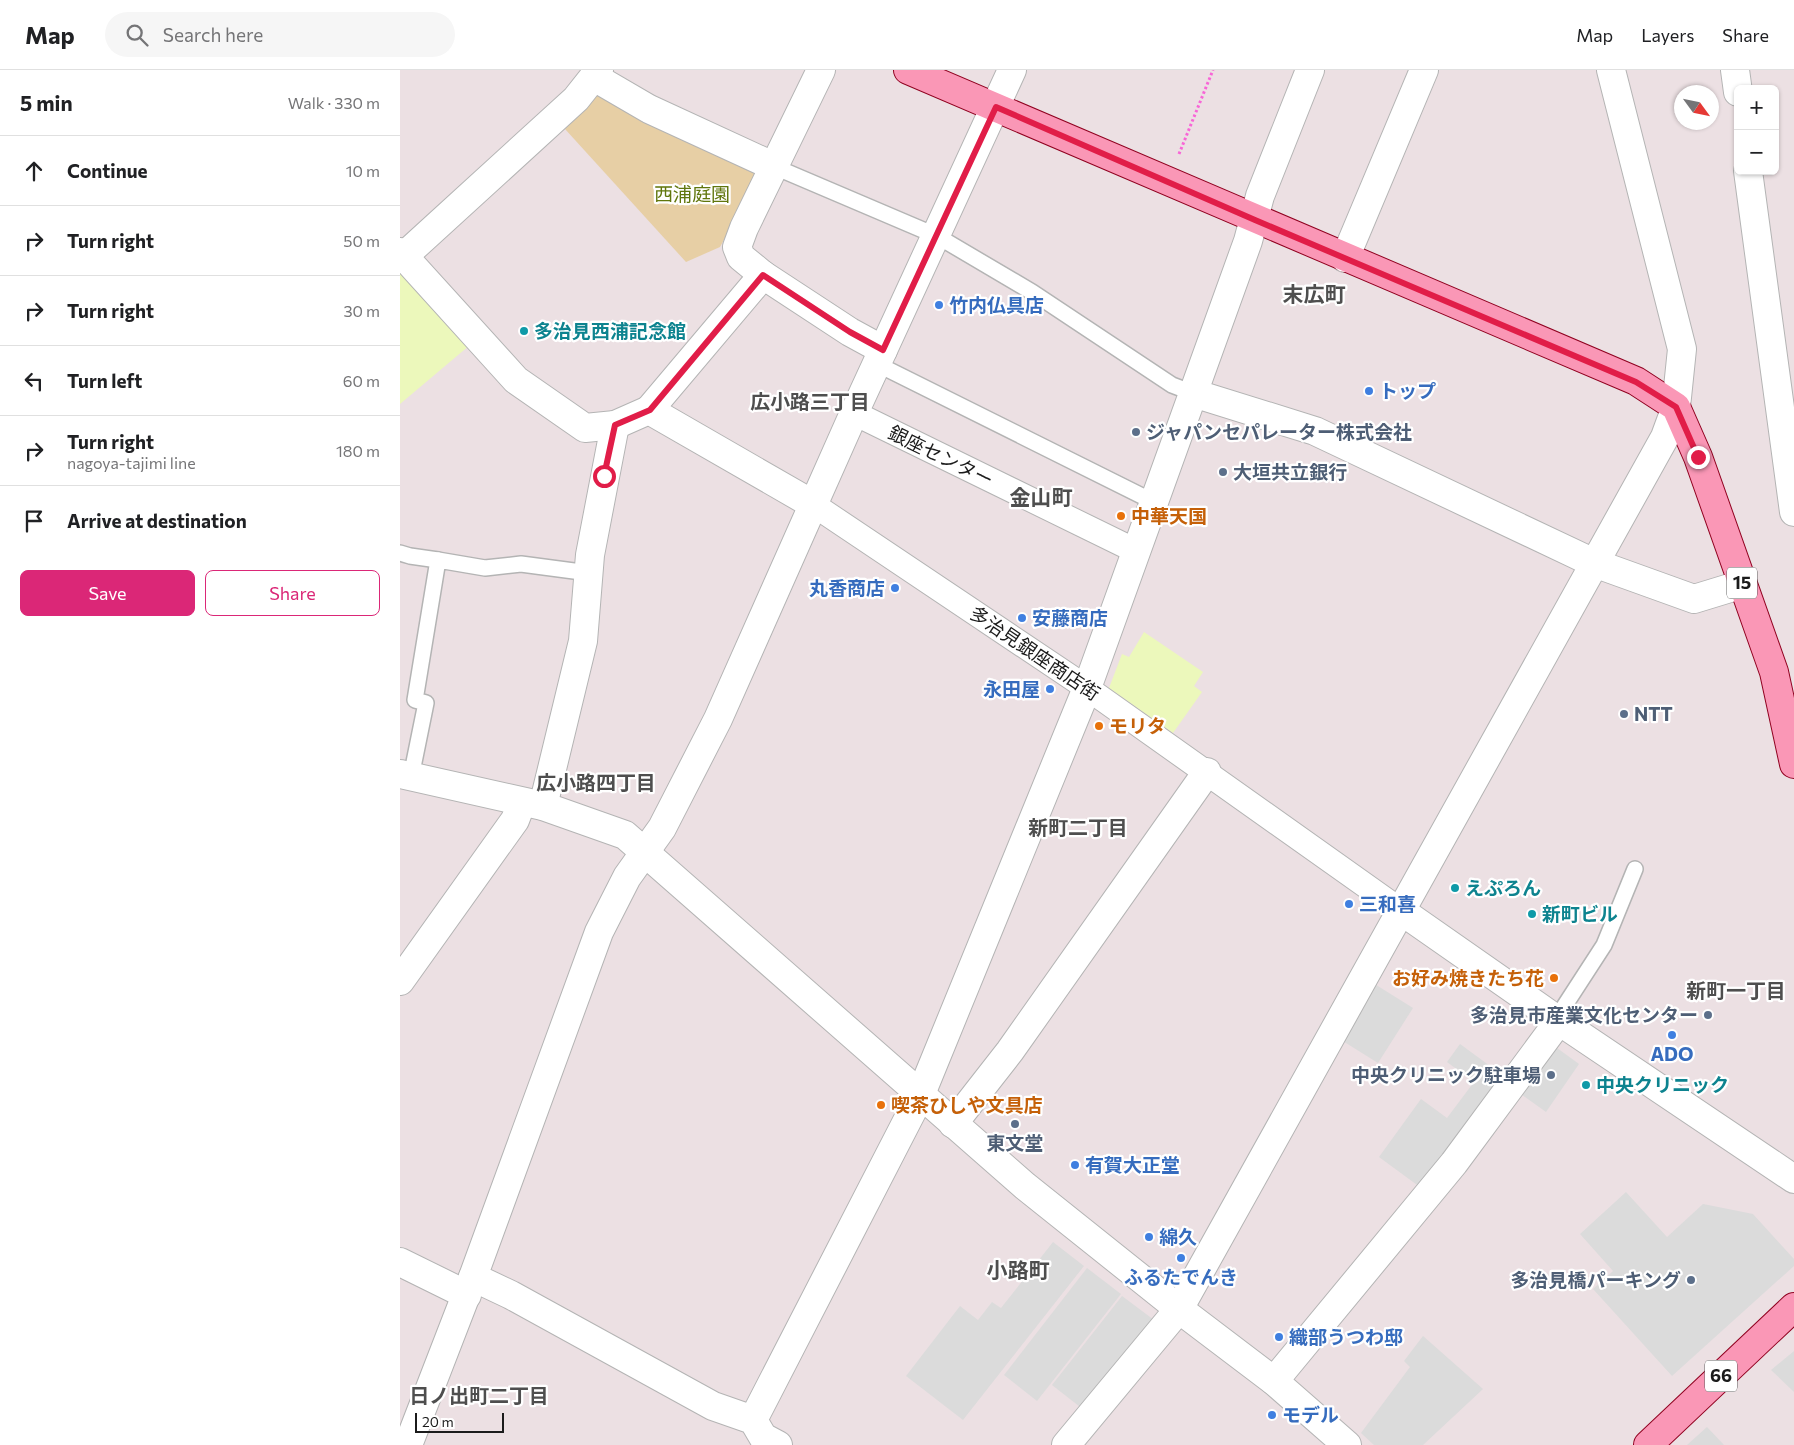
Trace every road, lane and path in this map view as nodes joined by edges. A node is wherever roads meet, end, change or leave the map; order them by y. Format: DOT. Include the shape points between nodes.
graph roads {
  1 [pos="822,70"];
  2 [pos="908,70"];
  3 [pos="1012,70"];
  4 [pos="1213,70"];
  5 [pos="1310,70"];
  6 [pos="1424,70"];
  7 [pos="1611,70"];
  8 [pos="1735,70"];
  9 [pos="596,74"];
  10 [pos="1737,85"];
  11 [pos="996,107"];
  12 [pos="775,166"];
  13 [pos="1749,175"];
  14 [pos="1168,183"];
  15 [pos="1255,220"];
  16 [pos="937,236"];
  17 [pos="402,254"];
  18 [pos="1345,258"];
  19 [pos="763,275"];
  20 [pos="880,357"];
  21 [pos="1193,393"];
  22 [pos="1676,407"];
  23 [pos="650,410"];
  24 [pos="854,413"];
  25 [pos="615,425"];
  26 [pos="1154,502"];
  27 [pos="814,505"];
  28 [pos="1794,512"];
  29 [pos="1136,551"];
  30 [pos="400,553"];
  31 [pos="438,560"];
  32 [pos="1594,563"];
  33 [pos="589,573"];
  34 [pos="1743,584"];
  35 [pos="1087,688"];
  36 [pos="1794,764"];
  37 [pos="1207,772"];
  38 [pos="405,776"];
  39 [pos="532,804"];
  40 [pos="644,851"];
  41 [pos="1635,869"];
  42 [pos="1400,910"];
  43 [pos="400,981"];
  44 [pos="1558,1020"];
  45 [pos="921,1094"];
  46 [pos="954,1124"];
  47 [pos="1794,1179"];
  48 [pos="400,1262"];
  49 [pos="470,1286"];
  50 [pos="1794,1307"];
  51 [pos="1179,1309"];
  52 [pos="1274,1381"];
  53 [pos="764,1437"];
  54 [pos="408,1445"];
  55 [pos="1066,1445"];
  56 [pos="1347,1445"];
  57 [pos="1648,1445"];
  1 -- 12 [label="street"];
  2 -- 11 [label="main road"];
  3 -- 11 [label="street"];
  4 -- 14 [label="path"];
  5 -- 15 [label="street" via="1260,196"];
  6 -- 18 [label="street"];
  7 -- 22 [label="street" via="1682,349"];
  8 -- 10 [label="street"];
  9 -- 12 [label="street" via="649,109"];
  9 -- 17 [label="street" via="576,99"];
  11 -- 14 [label="main road"];
  11 -- 16 [label="street"];
  12 -- 16 [label="lane"];
  12 -- 19 [label="street" via="737,247 741,257"];
  13 -- 28 [label="street"];
  14 -- 15 [label="main road"];
  15 -- 18 [label="main road"];
  15 -- 21 [label="street"];
  16 -- 20 [label="street"];
  16 -- 21 [label="lane" via="1032,292 1172,385"];
  17 -- 25 [label="street" via="516,380 585,428"];
  18 -- 22 [label="main road" via="1636,382"];
  19 -- 20 [label="street" via="850,332"];
  19 -- 23 [label="street"];
  20 -- 24 [label="street"];
  20 -- 26 [label="lane"];
  21 -- 26 [label="street"];
  21 -- 32 [label="street" via="1315,431"];
  22 -- 32 [label="street" via="1665,437"];
  22 -- 34 [label="main road, 15" via="1698,457"];
  23 -- 25 [label="street"];
  23 -- 27 [label="street"];
  24 -- 27 [label="street"];
  24 -- 29 [label="street, 銀座センター"];
  25 -- 33 [label="street"];
  26 -- 29 [label="street"];
  27 -- 35 [label="street, 多治見銀座商店街"];
  27 -- 40 [label="street" via="718,720 662,828"];
  29 -- 35 [label="street"];
  30 -- 31 [label="lane"];
  31 -- 33 [label="lane" via="485,568 521,564"];
  31 -- 38 [label="lane" via="414,700 426,703"];
  32 -- 34 [label="street" via="1694,598"];
  32 -- 42 [label="street"];
  33 -- 39 [label="street" via="583,642"];
  34 -- 36 [label="main road, 15" via="1774,672"];
  35 -- 37 [label="street, 多治見銀座商店街"];
  35 -- 45 [label="street"];
  37 -- 42 [label="street, 多治見銀座商店街"];
  37 -- 46 [label="street" via="1010,1051"];
  38 -- 39 [label="street"];
  39 -- 40 [label="street" via="610,828 625,835"];
  39 -- 43 [label="street" via="515,820"];
  40 -- 45 [label="street"];
  40 -- 49 [label="street" via="599,932"];
  41 -- 44 [label="lane" via="1604,945"];
  42 -- 44 [label="street"];
  42 -- 51 [label="street"];
  44 -- 47 [label="street"];
  44 -- 52 [label="street" via="1454,1163"];
  45 -- 46 [label="street"];
  45 -- 53 [label="street"];
  46 -- 51 [label="street" via="1025,1186"];
  48 -- 49 [label="street"];
  49 -- 53 [label="street" via="511,1295"];
  49 -- 54 [label="street"];
  50 -- 57 [label="main road, 66"];
  51 -- 52 [label="street"];
  51 -- 55 [label="street"];
  52 -- 56 [label="street"];
}
